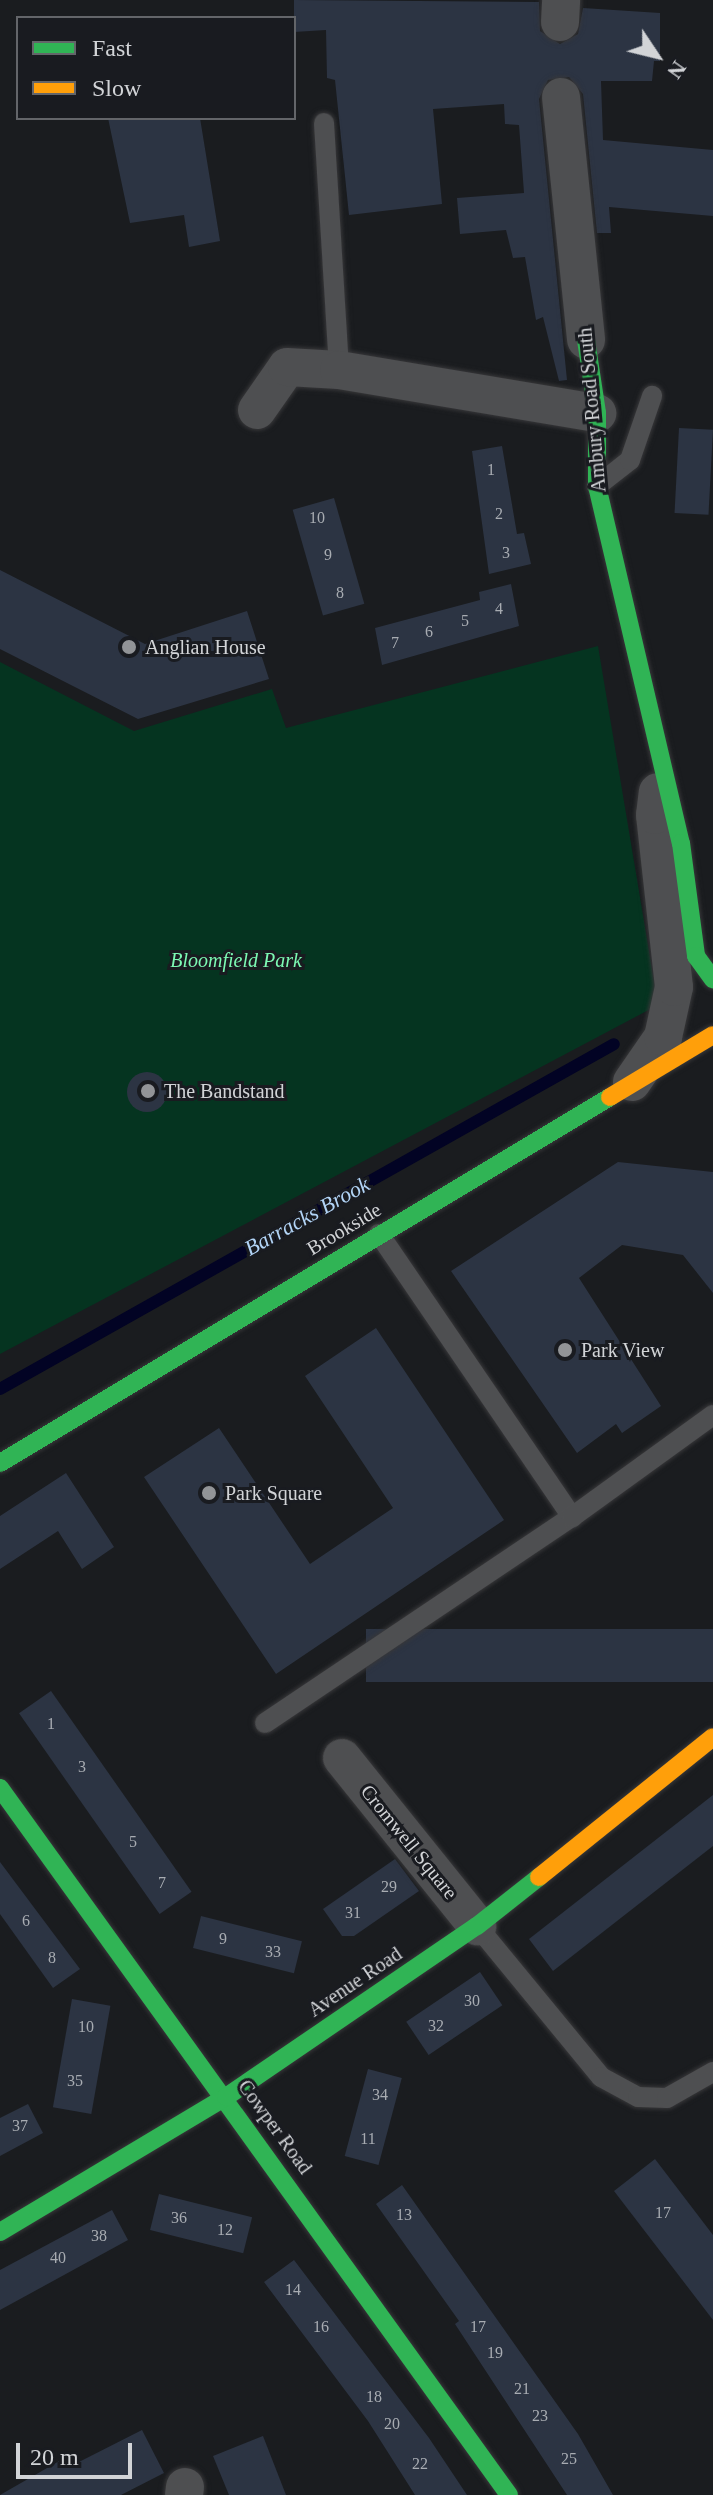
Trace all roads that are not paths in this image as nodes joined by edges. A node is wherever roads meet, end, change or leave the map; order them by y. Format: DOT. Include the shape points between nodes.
graph roads {
  1 [pos="561,97"];
  2 [pos="324,123"];
  3 [pos="586,340"];
  4 [pos="339,370"];
  5 [pos="652,396"];
  6 [pos="257,410"];
  7 [pos="597,413"];
  8 [pos="597,486"];
  9 [pos="661,765"];
  10 [pos="713,979"];
  11 [pos="713,1035"];
  12 [pos="631,1084"];
  13 [pos="379,1234"];
  14 [pos="713,1415"];
  15 [pos="0,1463"];
  16 [pos="572,1517"];
  17 [pos="265,1723"];
  18 [pos="713,1737"];
  19 [pos="342,1758"];
  20 [pos="0,1788"];
  21 [pos="477,1926"];
  22 [pos="713,2072"];
  23 [pos="226,2097"];
  24 [pos="0,2232"];
  25 [pos="509,2495"];
  1 -- 3 [label="street, Ambury Road South"];
  2 -- 4 [label="lane"];
  3 -- 7 [label="street, Ambury Road South"];
  4 -- 6 [label="street" via="287,367"];
  4 -- 7 [label="street"];
  5 -- 8 [label="lane" via="630,460"];
  7 -- 8 [label="street, Ambury Road South"];
  8 -- 9 [label="street, Ambury Road South"];
  9 -- 10 [label="street, Ambury Road South" via="681,843 696,956"];
  9 -- 12 [label="street, Ambury Road South" via="655,815 674,987 663,1037"];
  11 -- 12 [label="street, Brookside"];
  12 -- 13 [label="street, Brookside"];
  13 -- 15 [label="street, Brookside"];
  13 -- 16 [label="lane"];
  14 -- 16 [label="lane"];
  16 -- 17 [label="lane"];
  18 -- 21 [label="street, Avenue Road"];
  19 -- 21 [label="street, Cromwell Square"];
  20 -- 23 [label="street, Cowper Road"];
  21 -- 22 [label="lane" via="601,2077 638,2097 667,2098"];
  21 -- 23 [label="street, Avenue Road"];
  23 -- 24 [label="street, Avenue Road"];
  23 -- 25 [label="street, Cowper Road"];
}
